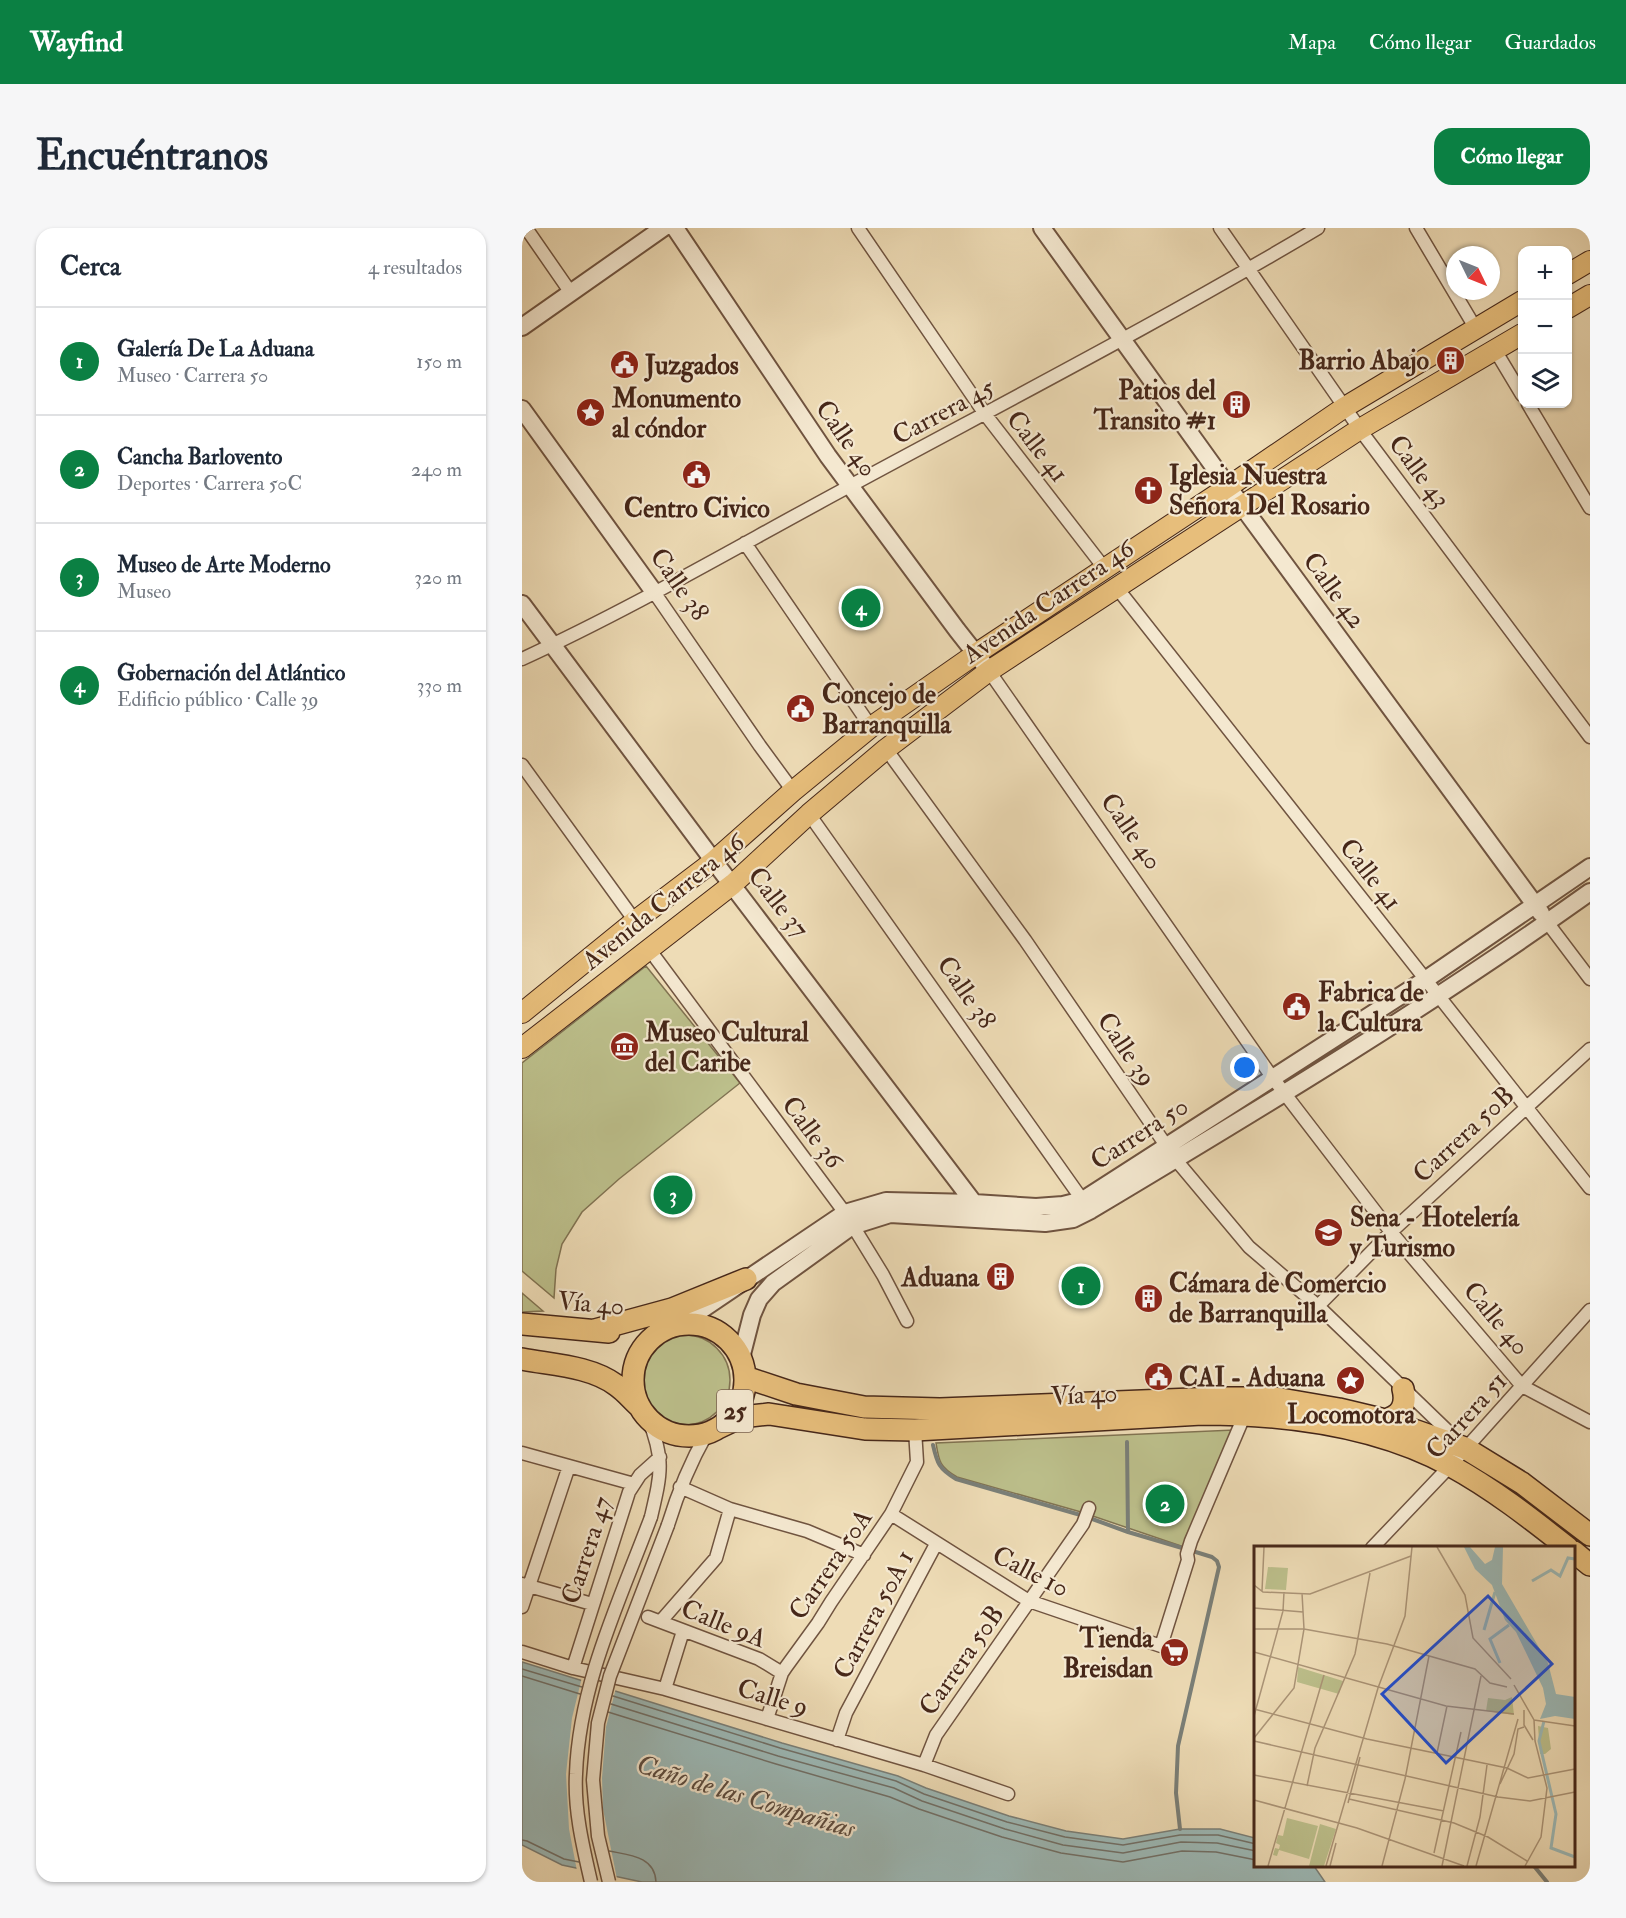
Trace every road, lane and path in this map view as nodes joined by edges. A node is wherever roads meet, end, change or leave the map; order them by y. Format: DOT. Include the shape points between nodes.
graph roads {
  1 [pos="526,228"];
  2 [pos="663,228"];
  3 [pos="675,228"];
  4 [pos="858,228"];
  5 [pos="1042,228"];
  6 [pos="1220,228"];
  7 [pos="1317,228"];
  8 [pos="1416,228"];
  9 [pos="1590,261"];
  10 [pos="1248,269"];
  11 [pos="1572,272"];
  12 [pos="571,293"];
  13 [pos="1590,295"];
  14 [pos="1518,303"];
  15 [pos="1572,306"];
  16 [pos="522,327"];
  17 [pos="1476,328"];
  18 [pos="1518,336"];
  19 [pos="1121,339"];
  20 [pos="1496,350"];
  21 [pos="1518,388"];
  22 [pos="1346,407"];
  23 [pos="1530,408"];
  24 [pos="522,409"];
  25 [pos="985,414"];
  26 [pos="1360,429"];
  27 [pos="849,486"];
  28 [pos="1228,487"];
  29 [pos="1241,506"];
  30 [pos="1590,508"];
  31 [pos="745,543"];
  32 [pos="1105,569"];
  33 [pos="1117,588"];
  34 [pos="654,592"];
  35 [pos="522,604"];
  36 [pos="552,645"];
  37 [pos="977,653"];
  38 [pos="522,659"];
  39 [pos="989,671"];
  40 [pos="871,727"];
  41 [pos="1590,737"];
  42 [pos="886,749"];
  43 [pos="522,765"];
  44 [pos="793,791"];
  45 [pos="809,814"];
  46 [pos="714,861"];
  47 [pos="1590,867"];
  48 [pos="733,884"];
  49 [pos="1590,892"];
  50 [pos="1536,905"];
  51 [pos="635,921"];
  52 [pos="1547,922"];
  53 [pos="649,949"];
  54 [pos="1590,979"];
  55 [pos="1425,980"];
  56 [pos="1437,996"];
  57 [pos="522,1013"];
  58 [pos="522,1048"];
  59 [pos="1590,1049"];
  60 [pos="1272,1077"];
  61 [pos="1285,1094"];
  62 [pos="1526,1107"];
  63 [pos="1171,1153"];
  64 [pos="1590,1188"];
  65 [pos="974,1203"];
  66 [pos="1086,1205"];
  67 [pos="849,1219"];
  68 [pos="1390,1232"];
  69 [pos="746,1279"];
  70 [pos="1318,1306"];
  71 [pos="1590,1310"];
  72 [pos="907,1321"];
  73 [pos="522,1324"];
  74 [pos="679,1325"];
  75 [pos="595,1330"];
  76 [pos="654,1336"];
  77 [pos="522,1359"];
  78 [pos="743,1367"];
  79 [pos="1522,1386"];
  80 [pos="1403,1389"];
  81 [pos="644,1413"];
  82 [pos="1245,1414"];
  83 [pos="1385,1420"];
  84 [pos="1590,1422"];
  85 [pos="712,1430"];
  86 [pos="915,1430"];
  87 [pos="1465,1448"];
  88 [pos="522,1453"];
  89 [pos="660,1457"];
  90 [pos="569,1466"];
  91 [pos="1450,1466"];
  92 [pos="634,1484"];
  93 [pos="680,1487"];
  94 [pos="1089,1508"];
  95 [pos="730,1509"];
  96 [pos="891,1514"];
  97 [pos="1590,1535"];
  98 [pos="936,1544"];
  99 [pos="1374,1546"];
  100 [pos="1565,1546"];
  101 [pos="1575,1553"];
  102 [pos="864,1555"];
  103 [pos="1590,1565"];
  104 [pos="525,1585"];
  105 [pos="1029,1601"];
  106 [pos="592,1604"];
  107 [pos="522,1607"];
  108 [pos="648,1617"];
  109 [pos="662,1621"];
  110 [pos="683,1631"];
  111 [pos="522,1652"];
  112 [pos="573,1668"];
  113 [pos="782,1673"];
  114 [pos="665,1689"];
  115 [pos="767,1719"];
  116 [pos="837,1740"];
  117 [pos="924,1765"];
  118 [pos="1008,1794"];
  119 [pos="591,1882"];
  120 [pos="609,1882"];
  1 -- 12 [label="street"];
  2 -- 12 [label="street"];
  3 -- 27 [label="street, Calle 40"];
  4 -- 25 [label="street, Calle 41"];
  5 -- 19 [label="street, Calle 42"];
  6 -- 10 [label="street, Calle 43"];
  7 -- 10 [label="street, Carrera 45"];
  8 -- 17 [label="street"];
  9 -- 11 [label="main road"];
  10 -- 19 [label="street, Carrera 45"];
  10 -- 22 [label="street, Calle 43"];
  12 -- 16 [label="street"];
  13 -- 15 [label="main road"];
  14 -- 17 [label="main road, Avenida Carrera 46"];
  17 -- 22 [label="main road, Avenida Carrera 46"];
  18 -- 20 [label="main road, Avenida Carrera 46"];
  19 -- 25 [label="street, Carrera 45"];
  19 -- 28 [label="street, Calle 42"];
  20 -- 21 [label="street"];
  20 -- 26 [label="main road, Avenida Carrera 46"];
  22 -- 26 [label="street, Calle 43"];
  22 -- 28 [label="main road, Avenida Carrera 46"];
  23 -- 30 [label="street"];
  24 -- 34 [label="street, Calle 38"];
  25 -- 27 [label="street, Carrera 45"];
  25 -- 32 [label="street, Calle 41"];
  26 -- 29 [label="main road, Avenida Carrera 46"];
  26 -- 41 [label="street, Calle 43"];
  27 -- 31 [label="street, Carrera 45"];
  27 -- 37 [label="street, Calle 40"];
  28 -- 29 [label="street, Calle 42"];
  28 -- 32 [label="main road, Avenida Carrera 46"];
  29 -- 33 [label="main road, Avenida Carrera 46"];
  29 -- 50 [label="street, Calle 42"];
  31 -- 34 [label="street, Carrera 45"];
  31 -- 40 [label="street"];
  32 -- 37 [label="main road, Avenida Carrera 46"];
  33 -- 39 [label="main road, Avenida Carrera 46"];
  33 -- 55 [label="street, Calle 41"];
  34 -- 36 [label="street, Carrera 45"];
  34 -- 44 [label="street, Calle 38"];
  35 -- 36 [label="street, Calle 37"];
  36 -- 38 [label="street, Carrera 45"];
  36 -- 46 [label="street, Calle 37"];
  37 -- 39 [label="street, Calle 40"];
  37 -- 40 [label="main road, Avenida Carrera 46"];
  39 -- 42 [label="main road, Avenida Carrera 46"];
  39 -- 60 [label="street, Calle 40"];
  40 -- 44 [label="main road, Avenida Carrera 46"];
  42 -- 45 [label="main road, Avenida Carrera 46"];
  42 -- 63 [label="street, Calle 39" via="1025,940"];
  43 -- 51 [label="street"];
  44 -- 46 [label="main road, Avenida Carrera 46"];
  45 -- 48 [label="main road, Avenida Carrera 46"];
  45 -- 66 [label="street, Calle 38"];
  46 -- 48 [label="street, Calle 37"];
  46 -- 51 [label="main road, Avenida Carrera 46"];
  47 -- 50 [label="street, Carrera 50"];
  48 -- 53 [label="main road, Avenida Carrera 46"];
  48 -- 65 [label="street, Calle 37"];
  49 -- 52 [label="street, Carrera 50"];
  50 -- 52 [label="street, Calle 42"];
  50 -- 55 [label="street, Carrera 50"];
  51 -- 57 [label="main road, Avenida Carrera 46"];
  52 -- 54 [label="street, Calle 42"];
  52 -- 56 [label="street, Carrera 50"];
  53 -- 58 [label="main road, Avenida Carrera 46"];
  53 -- 67 [label="street, Calle 36"];
  55 -- 56 [label="street, Calle 41"];
  55 -- 60 [label="street, Carrera 50"];
  56 -- 61 [label="street, Carrera 50"];
  56 -- 62 [label="street, Calle 41"];
  59 -- 62 [label="street, Carrera 50B"];
  60 -- 61 [label="street, Calle 40"];
  60 -- 63 [label="street, Carrera 50"];
  61 -- 63 [label="street, Carrera 50"];
  61 -- 68 [label="street, Calle 40"];
  62 -- 64 [label="street, Calle 41"];
  62 -- 68 [label="street, Carrera 50B"];
  63 -- 66 [label="street, Carrera 50"];
  63 -- 70 [label="street, Calle 39" via="1249,1247"];
  65 -- 66 [label="street, Carrera 50"];
  65 -- 67 [label="street, Carrera 50" via="886,1201"];
  66 -- 67 [label="street, Carrera 50" via="1073,1219 1046,1223 890,1214"];
  67 -- 69 [label="street, Carrera 50"];
  67 -- 72 [label="street, Calle 36"];
  67 -- 78 [label="street, Carrera 50" via="759,1299"];
  68 -- 70 [label="street, Carrera 50B"];
  68 -- 79 [label="street, Calle 40"];
  69 -- 74 [label="street, Carrera 50"];
  69 -- 75 [label="highway" via="672,1309"];
  70 -- 80 [label="street, Calle 39"];
  71 -- 79 [label="street, Carrera 51"];
  73 -- 75 [label="highway, Vía 40 / 25"];
  74 -- 76 [label="highway, 25"];
  74 -- 78 [label="highway, 25" via="709,1327 722,1334 733,1345"];
  75 -- 76 [label="highway, Vía 40 / 25"];
  76 -- 81 [label="highway" via="643,1348 633,1378"];
  77 -- 81 [label="highway, 25" via="604,1377"];
  78 -- 83 [label="highway, Vía 40" via="796,1394 864,1407 940,1409 1275,1398"];
  78 -- 85 [label="highway, 25" via="744,1392 739,1406"];
  79 -- 84 [label="street, Calle 40"];
  79 -- 87 [label="street, Carrera 51"];
  80 -- 83 [label="highway" via="1400,1413"];
  80 -- 87 [label="street, Calle 39"];
  81 -- 85 [label="highway, 25" via="657,1426 675,1434 694,1436"];
  81 -- 89 [label="street" via="656,1437"];
  82 -- 86 [label="highway, Vía 40"];
  82 -- 91 [label="highway, Vía 40" via="1348,1428 1398,1442"];
  82 -- 105 [label="street, Calle 10" via="1191,1540 1161,1647"];
  83 -- 87 [label="highway, Vía 40"];
  85 -- 86 [label="highway, Vía 40" via="741,1417 769,1414 865,1429"];
  85 -- 93 [label="street" via="692,1459"];
  86 -- 96 [label="street, Carrera 50A" via="917,1462"];
  87 -- 91 [label="street, Carrera 51"];
  87 -- 97 [label="highway, Vía 40" via="1522,1484"];
  88 -- 90 [label="street"];
  89 -- 92 [label="street, Carrera 47"];
  89 -- 119 [label="street, bridge" via="651,1517 594,1670 581,1720 576,1776 580,1832"];
  90 -- 92 [label="street"];
  90 -- 104 [label="street"];
  91 -- 99 [label="street, Carrera 51"];
  91 -- 100 [label="highway, Vía 40" via="1508,1501"];
  92 -- 106 [label="street, Carrera 47"];
  93 -- 95 [label="street"];
  93 -- 120 [label="street, bridge" via="610,1676 598,1723 593,1780 598,1836"];
  94 -- 105 [label="street, Carrera 50B" via="1083,1523"];
  95 -- 102 [label="street" via="807,1532"];
  95 -- 109 [label="street" via="716,1558"];
  96 -- 98 [label="street, Calle 10"];
  96 -- 102 [label="street, Carrera 50A"];
  98 -- 105 [label="street, Calle 10"];
  98 -- 116 [label="street, Carrera 50A 1" via="846,1713"];
  101 -- 103 [label="highway"];
  102 -- 113 [label="street, Carrera 50A"];
  104 -- 106 [label="street"];
  104 -- 107 [label="street"];
  105 -- 117 [label="street, Carrera 50B" via="936,1735"];
  106 -- 112 [label="street, Carrera 47"];
  108 -- 109 [label="street, Calle 9A"];
  109 -- 110 [label="street, Calle 9A"];
  110 -- 113 [label="street, Calle 9A" via="759,1659"];
  110 -- 114 [label="street"];
  111 -- 112 [label="street, Calle 9"];
  112 -- 114 [label="street, Calle 9"];
  113 -- 115 [label="street, Carrera 50A"];
  114 -- 115 [label="street, Calle 9"];
  115 -- 116 [label="street, Calle 9"];
  116 -- 117 [label="street, Calle 9"];
  117 -- 118 [label="street, Calle 9"];
}
